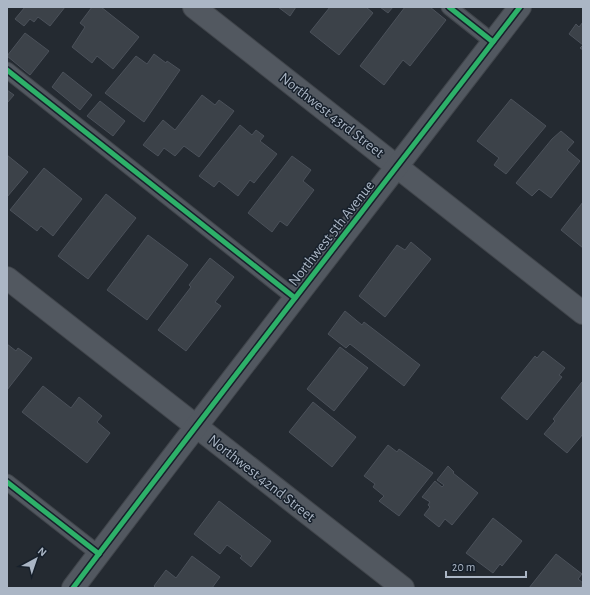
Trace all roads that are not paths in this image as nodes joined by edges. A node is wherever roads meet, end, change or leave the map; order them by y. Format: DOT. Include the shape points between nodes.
graph roads {
  1 [pos="194,7"];
  2 [pos="450,7"];
  3 [pos="520,7"];
  4 [pos="493,42"];
  5 [pos="7,70"];
  6 [pos="398,167"];
  7 [pos="7,278"];
  8 [pos="295,298"];
  9 [pos="583,312"];
  10 [pos="195,426"];
  11 [pos="7,482"];
  12 [pos="99,554"];
  13 [pos="73,588"];
  14 [pos="403,588"];
  1 -- 6 [label="street, Northwest 43rd Street"];
  2 -- 4 [label="lane"];
  3 -- 4 [label="street, Northwest 5th Avenue"];
  4 -- 6 [label="street, Northwest 5th Avenue"];
  5 -- 8 [label="lane"];
  6 -- 8 [label="street, Northwest 5th Avenue"];
  6 -- 9 [label="street, Northwest 43rd Street"];
  7 -- 10 [label="street, Northwest 42nd Street"];
  8 -- 10 [label="street, Northwest 5th Avenue"];
  10 -- 12 [label="street, Northwest 5th Avenue"];
  10 -- 14 [label="street, Northwest 42nd Street"];
  11 -- 12 [label="lane"];
  12 -- 13 [label="street, Northwest 5th Avenue"];
}
